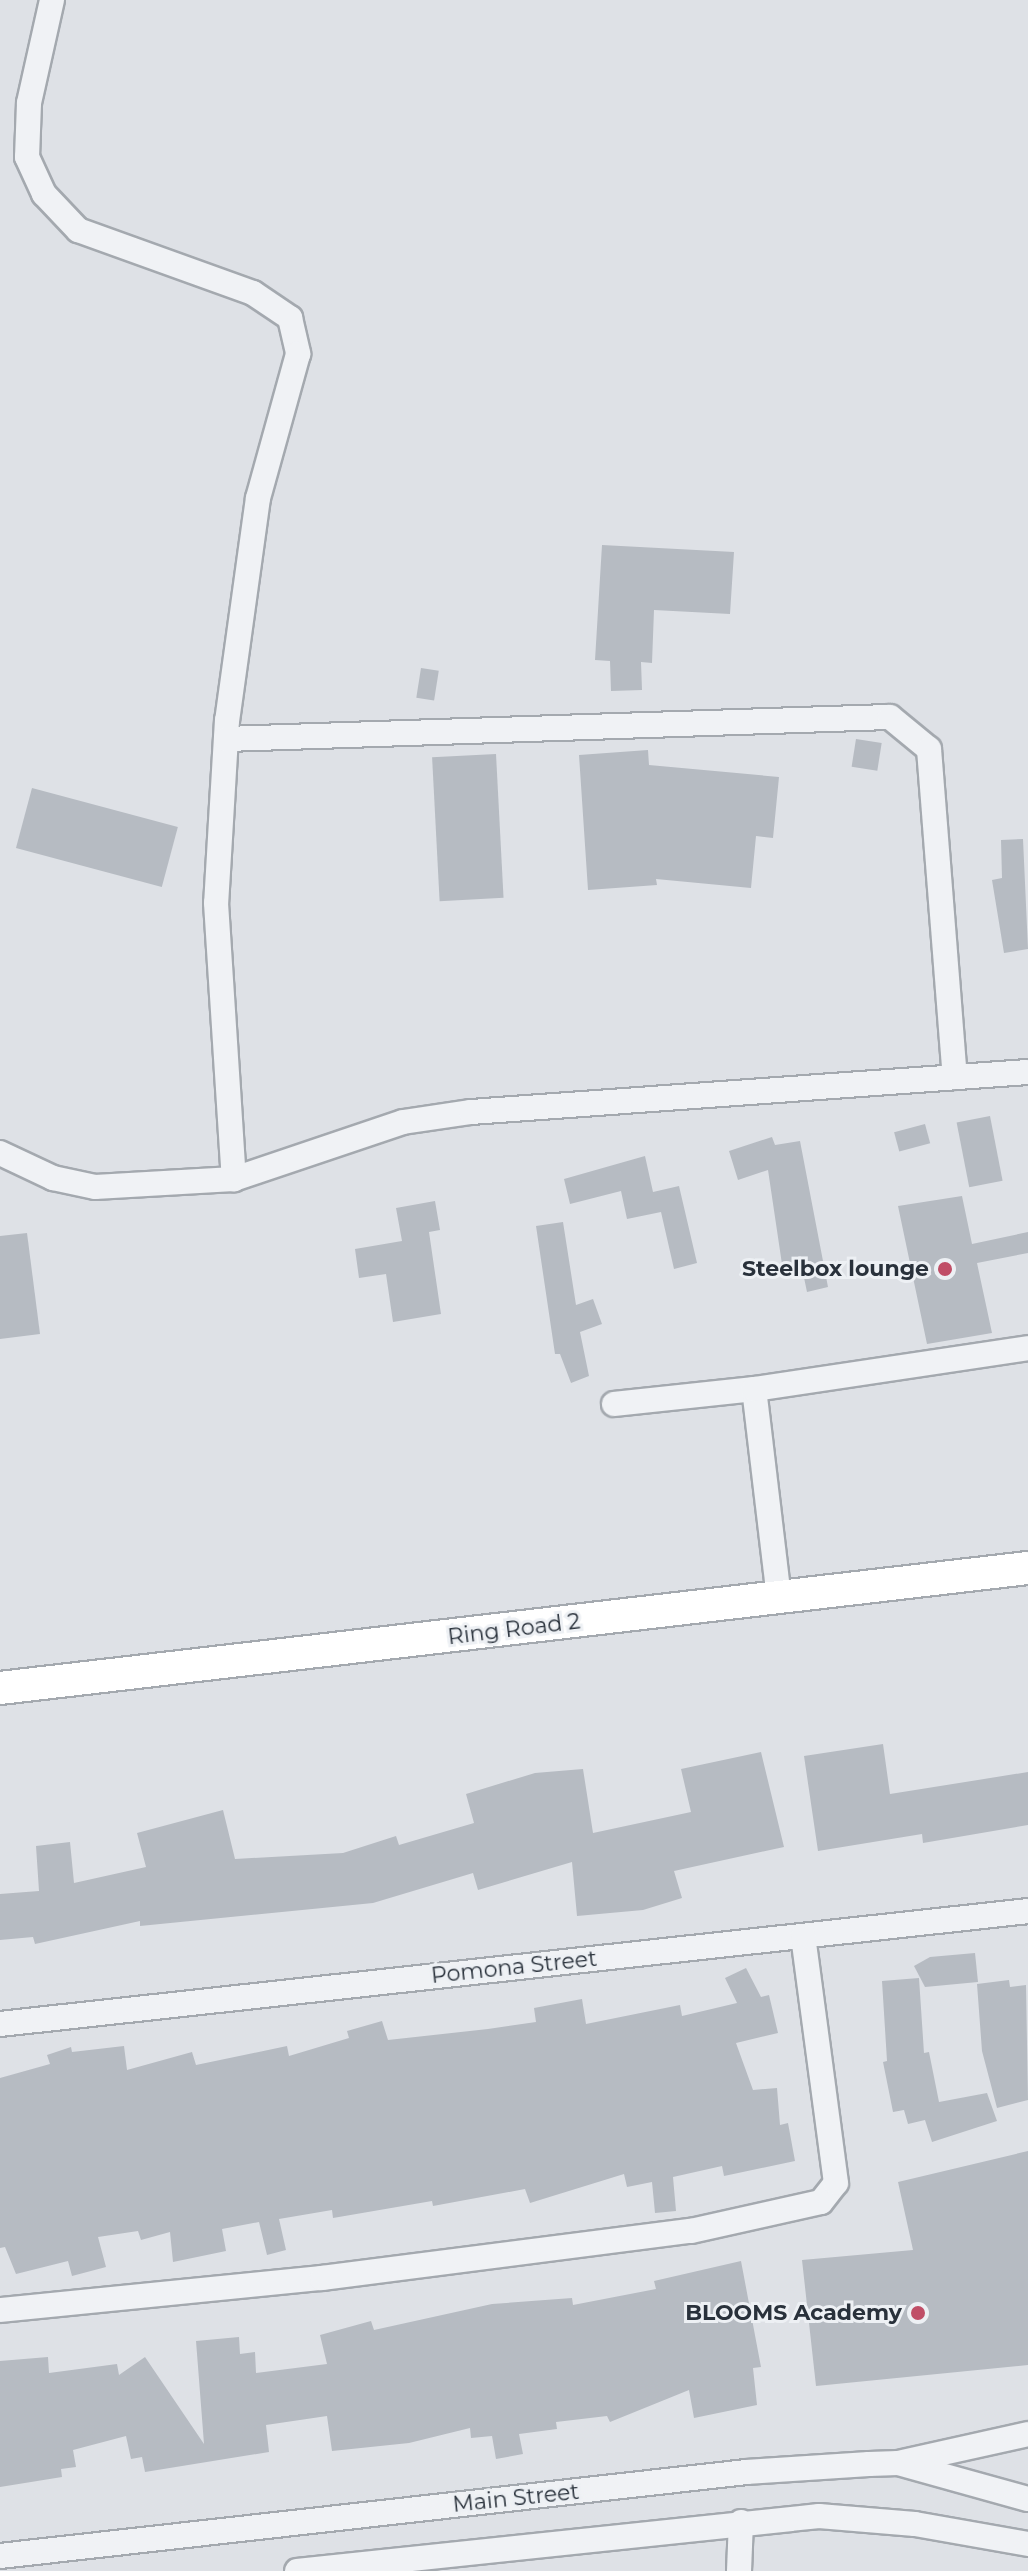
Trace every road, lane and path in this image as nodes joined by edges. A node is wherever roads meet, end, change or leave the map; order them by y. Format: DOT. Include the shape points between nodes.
graph roads {
  1 [pos="52,0"];
  2 [pos="226,739"];
  3 [pos="1028,1072"];
  4 [pos="955,1077"];
  5 [pos="0,1153"];
  6 [pos="234,1179"];
  7 [pos="1028,1348"];
  8 [pos="754,1389"];
  9 [pos="614,1404"];
  10 [pos="1028,1568"];
  11 [pos="779,1598"];
  12 [pos="0,1688"];
  13 [pos="1028,1911"];
  14 [pos="803,1936"];
  15 [pos="0,2024"];
  16 [pos="0,2310"];
  17 [pos="1028,2434"];
  18 [pos="898,2463"];
  19 [pos="1028,2499"];
  20 [pos="741,2522"];
  21 [pos="1028,2544"];
  22 [pos="0,2556"];
  23 [pos="297,2571"];
  24 [pos="739,2571"];
  1 -- 2 [label="street" via="29,103 27,157 44,194 78,230 253,293 290,318 298,354 258,498"];
  2 -- 4 [label="street" via="890,717 929,749"];
  2 -- 6 [label="street" via="216,903"];
  3 -- 4 [label="street"];
  4 -- 6 [label="street" via="471,1112 403,1122"];
  5 -- 6 [label="street" via="53,1178 95,1187"];
  7 -- 8 [label="street"];
  8 -- 9 [label="street"];
  8 -- 11 [label="street"];
  10 -- 11 [label="main road, Ring Road 2"];
  11 -- 12 [label="main road, Ring Road 2"];
  13 -- 14 [label="street, Pomona Street"];
  14 -- 15 [label="street, Pomona Street"];
  14 -- 16 [label="street" via="836,2183 821,2202 691,2231 322,2278"];
  17 -- 18 [label="street"];
  18 -- 19 [label="street, Main Street"];
  18 -- 22 [label="street, Main Street" via="746,2472"];
  20 -- 21 [label="street" via="846,2518"];
  20 -- 23 [label="street"];
  20 -- 24 [label="street"];
}
